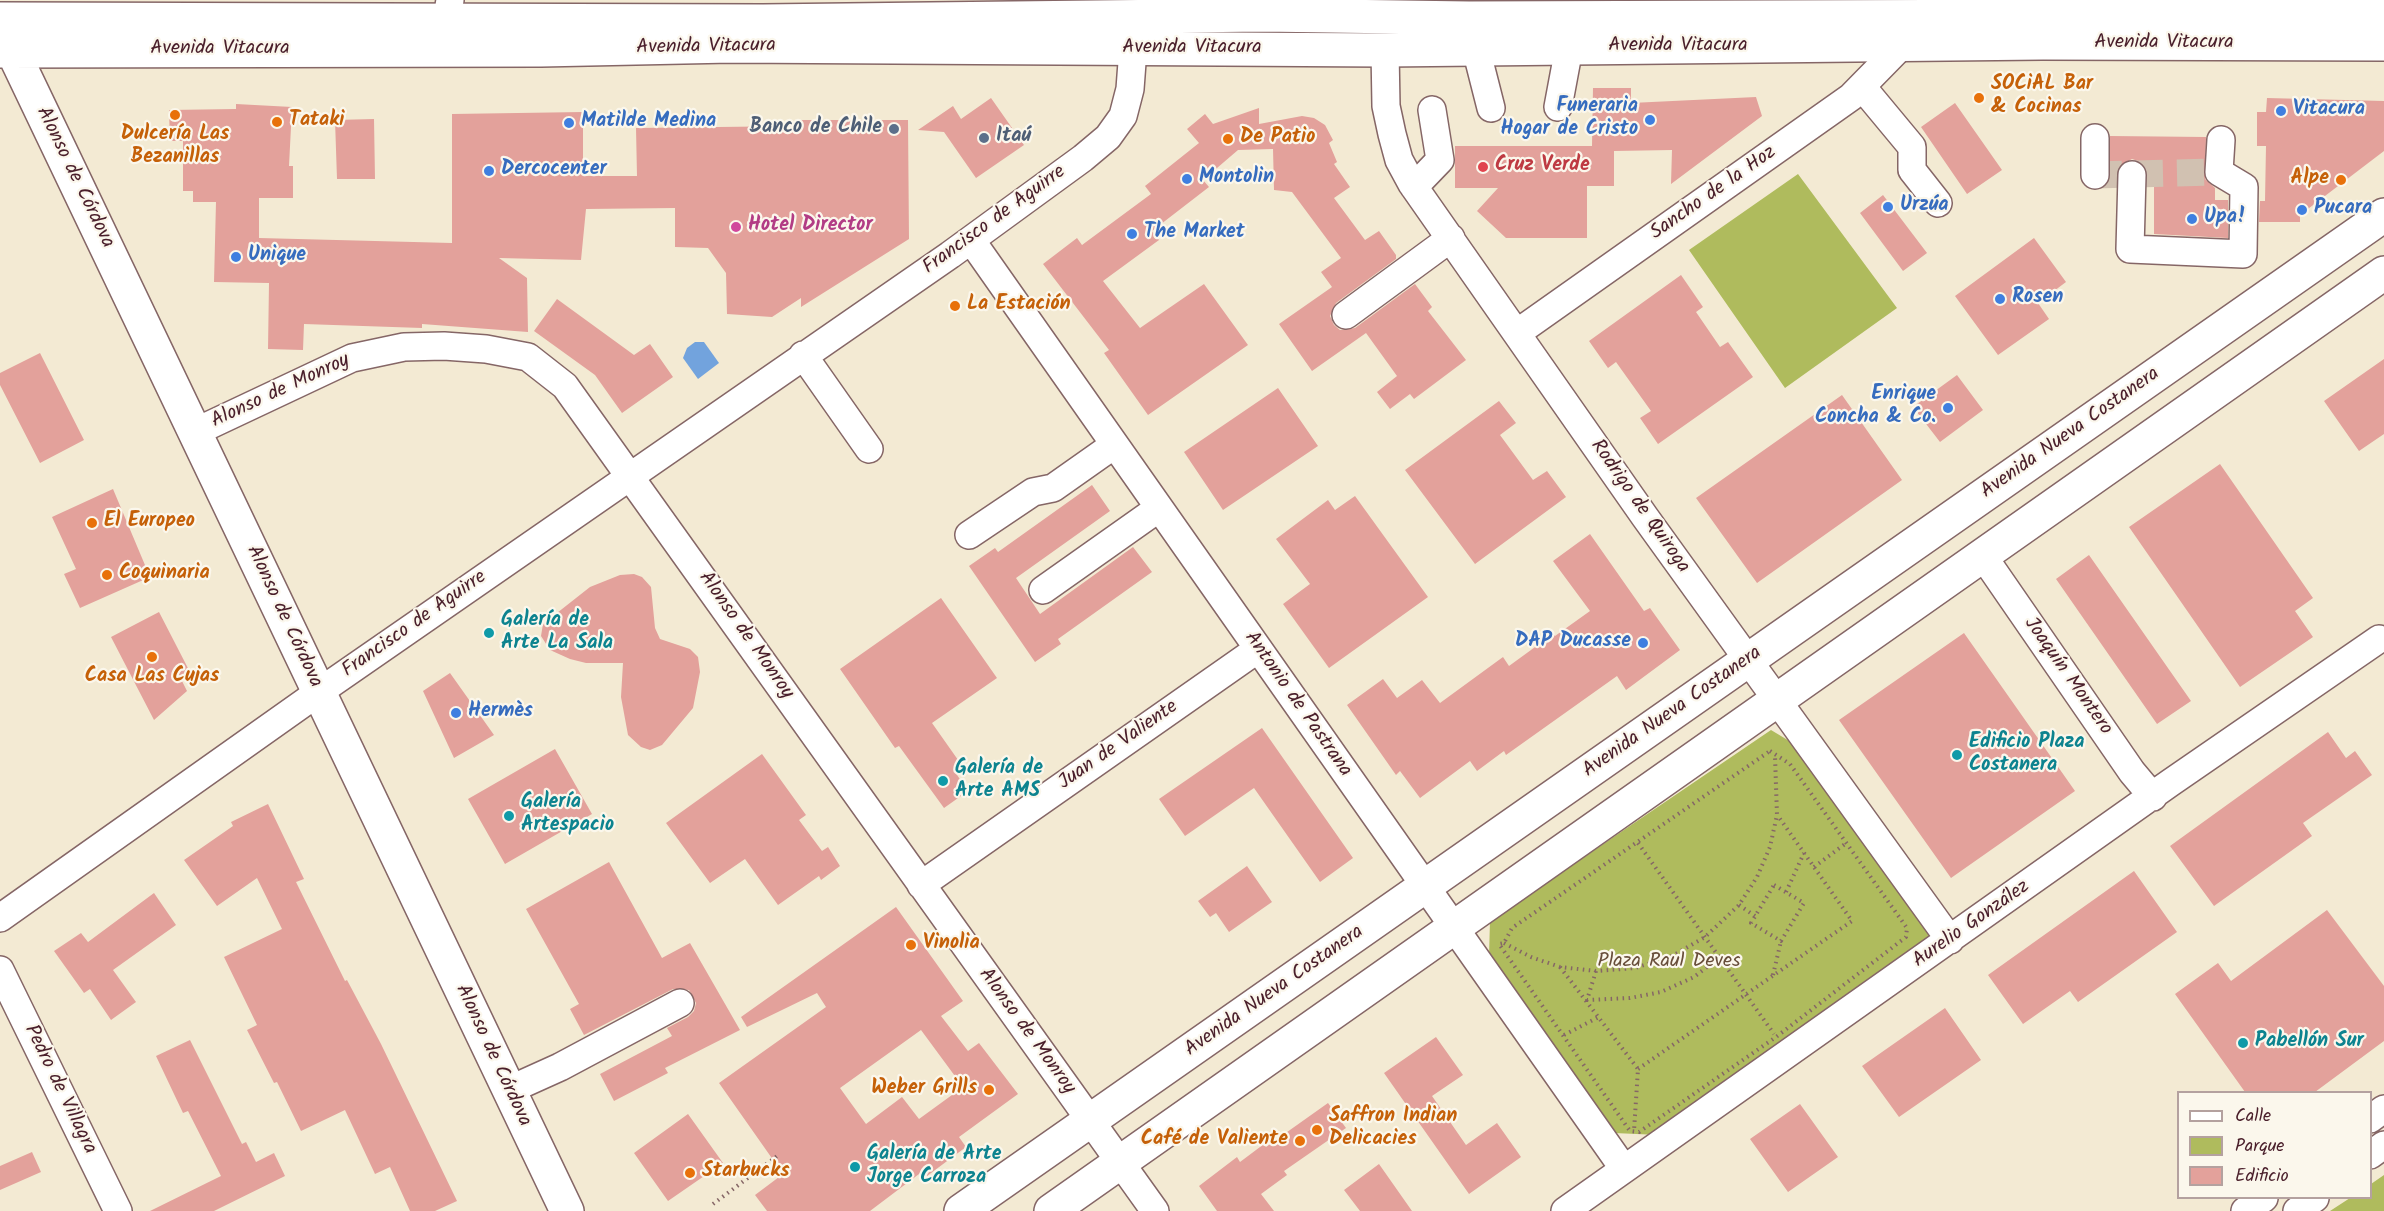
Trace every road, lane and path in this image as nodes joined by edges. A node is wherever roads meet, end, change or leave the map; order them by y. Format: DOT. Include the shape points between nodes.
graph roads {
  1 [pos="1241,8"];
  2 [pos="1821,8"];
  3 [pos="449,9"];
  4 [pos="2384,15"];
  5 [pos="768,23"];
  6 [pos="3,36"];
  7 [pos="2384,44"];
  8 [pos="1902,45"];
  9 [pos="1569,48"];
  10 [pos="1133,49"];
  11 [pos="1200,49"];
  12 [pos="1476,49"];
  13 [pos="1385,50"];
  14 [pos="1863,87"];
  15 [pos="1558,107"];
  16 [pos="1491,108"];
  17 [pos="1432,110"];
  18 [pos="2095,138"];
  19 [pos="2221,140"];
  20 [pos="2095,175"];
  21 [pos="2132,175"];
  22 [pos="1414,187"];
  23 [pos="1938,202"];
  24 [pos="2384,214"];
  25 [pos="1451,238"];
  26 [pos="971,240"];
  27 [pos="2384,273"];
  28 [pos="1346,315"];
  29 [pos="1517,333"];
  30 [pos="2215,333"];
  31 [pos="803,355"];
  32 [pos="2257,362"];
  33 [pos="195,432"];
  34 [pos="1114,445"];
  35 [pos="869,449"];
  36 [pos="631,475"];
  37 [pos="1159,508"];
  38 [pos="969,535"];
  39 [pos="1983,556"];
  40 [pos="1043,590"];
  41 [pos="2379,639"];
  42 [pos="1258,649"];
  43 [pos="1748,660"];
  44 [pos="319,692"];
  45 [pos="1777,701"];
  46 [pos="2153,797"];
  47 [pos="1777,815"];
  48 [pos="1638,843"];
  49 [pos="1845,844"];
  50 [pos="1804,853"];
  51 [pos="1814,867"];
  52 [pos="921,885"];
  53 [pos="1425,886"];
  54 [pos="1786,892"];
  55 [pos="1739,904"];
  56 [pos="1755,916"];
  57 [pos="0,918"];
  58 [pos="1454,928"];
  59 [pos="1705,937"];
  60 [pos="1950,940"];
  61 [pos="1781,941"];
  62 [pos="1720,957"];
  63 [pos="1560,967"];
  64 [pos="0,970"];
  65 [pos="1596,971"];
  66 [pos="1773,976"];
  67 [pos="1745,994"];
  68 [pos="1587,1000"];
  69 [pos="680,1003"];
  70 [pos="1599,1017"];
  71 [pos="1564,1035"];
  72 [pos="1776,1037"];
  73 [pos="1638,1069"];
  74 [pos="509,1090"];
  75 [pos="1090,1121"];
  76 [pos="1634,1131"];
  77 [pos="780,1154"];
  78 [pos="1120,1163"];
  79 [pos="1624,1170"];
  80 [pos="2261,1199"];
  81 [pos="2312,1199"];
  82 [pos="713,1204"];
  83 [pos="118,1211"];
  84 [pos="567,1211"];
  85 [pos="961,1211"];
  86 [pos="1051,1211"];
  87 [pos="1155,1211"];
  88 [pos="1565,1211"];
  89 [pos="2245,1211"];
  90 [pos="2297,1211"];
  1 -- 2 [label="main road, Avenida Vitacura"];
  1 -- 5 [label="main road, Avenida Vitacura"];
  1 -- 11 [label="main road" via="1224,37"];
  2 -- 4 [label="main road, Avenida Vitacura"];
  3 -- 5 [label="main road, Avenida Vitacura"];
  3 -- 6 [label="main road, Avenida Vitacura"];
  5 -- 6 [label="main road, Avenida Vitacura"];
  5 -- 10 [label="main road, Avenida Vitacura"];
  6 -- 33 [label="main road, Alonso de Córdova"];
  7 -- 8 [label="main road, Avenida Vitacura"];
  8 -- 9 [label="main road, Avenida Vitacura"];
  8 -- 14 [label="street, Sancho de la Hoz"];
  9 -- 12 [label="main road, Avenida Vitacura"];
  9 -- 15 [label="street"];
  10 -- 11 [label="main road, Avenida Vitacura"];
  10 -- 26 [label="street, Francisco de Aguirre" via="1123,116 1108,137"];
  11 -- 13 [label="main road, Avenida Vitacura"];
  12 -- 13 [label="main road, Avenida Vitacura"];
  12 -- 16 [label="street"];
  13 -- 22 [label="street, Rodrigo de Quiroga" via="1386,106 1399,160"];
  14 -- 23 [label="street" via="1912,147 1912,170"];
  14 -- 29 [label="street, Sancho de la Hoz"];
  17 -- 22 [label="street" via="1440,160"];
  18 -- 20 [label="street"];
  19 -- 21 [label="street" via="2219,172 2244,187 2243,254 2130,249"];
  22 -- 25 [label="street, Rodrigo de Quiroga"];
  24 -- 30 [label="main road, Avenida Nueva Costanera"];
  25 -- 28 [label="street"];
  25 -- 29 [label="street, Rodrigo de Quiroga"];
  26 -- 31 [label="street, Francisco de Aguirre"];
  26 -- 34 [label="street, Antonio de Pastrana"];
  27 -- 32 [label="main road"];
  29 -- 43 [label="street, Rodrigo de Quiroga"];
  30 -- 32 [label="main road" via="2240,342"];
  30 -- 43 [label="main road, Avenida Nueva Costanera"];
  31 -- 35 [label="street"];
  31 -- 36 [label="street, Francisco de Aguirre"];
  32 -- 39 [label="main road"];
  33 -- 36 [label="street, Alonso de Monroy" via="352,358 405,347 486,349 528,357 565,386"];
  33 -- 44 [label="main road, Alonso de Córdova"];
  34 -- 37 [label="street, Antonio de Pastrana"];
  34 -- 38 [label="street" via="1053,488 1033,492"];
  36 -- 44 [label="street, Francisco de Aguirre"];
  36 -- 52 [label="street, Alonso de Monroy"];
  37 -- 40 [label="street"];
  37 -- 42 [label="street, Antonio de Pastrana"];
  39 -- 45 [label="main road"];
  39 -- 46 [label="street, Joaquín Montero"];
  41 -- 46 [label="street, Aurelio González"];
  42 -- 52 [label="street, Juan de Valiente"];
  42 -- 53 [label="street, Antonio de Pastrana"];
  43 -- 45 [label="street, Rodrigo de Quiroga"];
  43 -- 53 [label="main road, Avenida Nueva Costanera"];
  44 -- 57 [label="street, Francisco de Aguirre"];
  44 -- 74 [label="main road, Alonso de Córdova"];
  45 -- 58 [label="main road"];
  45 -- 60 [label="street, Rodrigo de Quiroga"];
  46 -- 60 [label="street, Aurelio González"];
  47 -- 48 [label="path" via="1775,756 1770,751"];
  47 -- 50 [label="path"];
  47 -- 55 [label="path" via="1770,847"];
  48 -- 59 [label="path"];
  48 -- 63 [label="path" via="1512,928 1504,943"];
  49 -- 51 [label="path"];
  50 -- 51 [label="path"];
  50 -- 54 [label="path"];
  51 -- 66 [label="path" via="1852,921"];
  52 -- 75 [label="street, Alonso de Monroy"];
  53 -- 58 [label="street, Antonio de Pastrana"];
  53 -- 75 [label="main road, Avenida Nueva Costanera"];
  54 -- 56 [label="path" via="1774,885"];
  54 -- 61 [label="path" via="1804,903"];
  55 -- 56 [label="path"];
  55 -- 59 [label="path"];
  56 -- 61 [label="path" via="1751,923"];
  58 -- 78 [label="main road"];
  58 -- 79 [label="street, Antonio de Pastrana"];
  59 -- 62 [label="path"];
  59 -- 65 [label="path" via="1672,956 1635,968"];
  60 -- 79 [label="street, Aurelio González"];
  61 -- 66 [label="path"];
  62 -- 67 [label="path"];
  62 -- 68 [label="path" via="1694,977 1661,993"];
  63 -- 65 [label="path"];
  63 -- 68 [label="path"];
  64 -- 83 [label="street, Pedro de Villagra"];
  65 -- 68 [label="path"];
  66 -- 67 [label="path"];
  67 -- 72 [label="path"];
  67 -- 73 [label="path"];
  68 -- 70 [label="path"];
  69 -- 74 [label="street"];
  70 -- 71 [label="path"];
  70 -- 73 [label="path"];
  73 -- 76 [label="path"];
  74 -- 84 [label="main road, Alonso de Córdova"];
  75 -- 78 [label="street, Alonso de Monroy"];
  75 -- 85 [label="main road, Avenida Nueva Costanera"];
  77 -- 82 [label="path"];
  78 -- 86 [label="main road"];
  78 -- 87 [label="street, Alonso de Monroy"];
  79 -- 88 [label="street, Aurelio González"];
  80 -- 89 [label="street"];
  81 -- 90 [label="street"];
}
